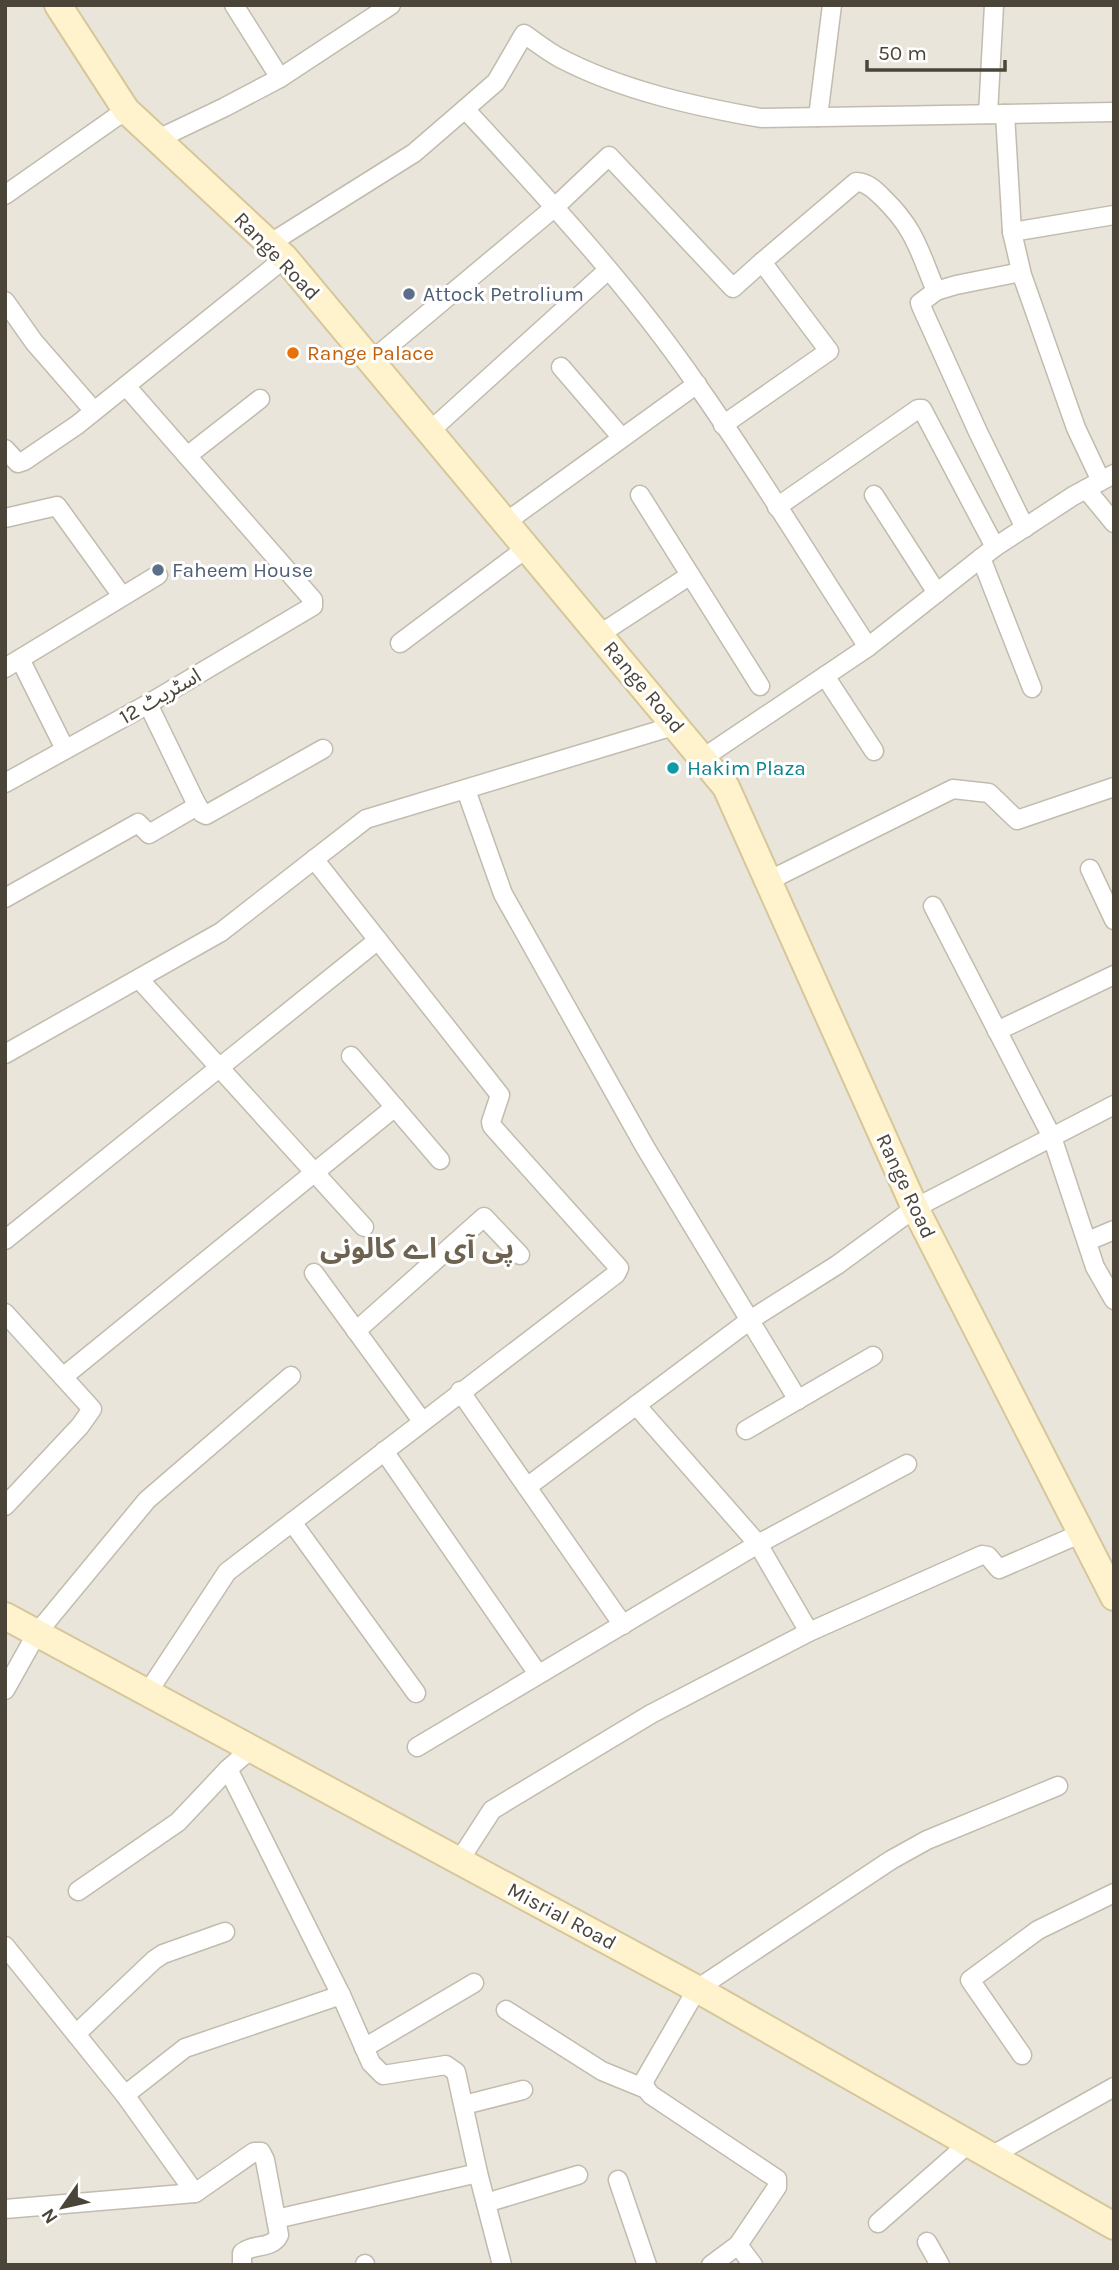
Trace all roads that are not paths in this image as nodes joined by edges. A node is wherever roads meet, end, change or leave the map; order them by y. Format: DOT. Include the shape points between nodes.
graph roads {
  1 [pos="58,5"];
  2 [pos="234,5"];
  3 [pos="391,5"];
  4 [pos="832,5"];
  5 [pos="994,5"];
  6 [pos="280,78"];
  7 [pos="465,109"];
  8 [pos="126,110"];
  9 [pos="1114,111"];
  10 [pos="996,114"];
  11 [pos="818,117"];
  12 [pos="158,139"];
  13 [pos="5,195"];
  14 [pos="555,207"];
  15 [pos="1114,215"];
  16 [pos="1012,232"];
  17 [pos="277,251"];
  18 [pos="762,262"];
  19 [pos="608,270"];
  20 [pos="1021,272"];
  21 [pos="936,291"];
  22 [pos="8,310"];
  23 [pos="371,360"];
  24 [pos="561,367"];
  25 [pos="696,384"];
  26 [pos="126,386"];
  27 [pos="260,399"];
  28 [pos="94,411"];
  29 [pos="723,425"];
  30 [pos="430,431"];
  31 [pos="622,438"];
  32 [pos="5,449"];
  33 [pos="187,456"];
  34 [pos="1100,481"];
  35 [pos="640,495"];
  36 [pos="874,495"];
  37 [pos="777,507"];
  38 [pos="5,518"];
  39 [pos="506,522"];
  40 [pos="1114,523"];
  41 [pos="1025,528"];
  42 [pos="528,547"];
  43 [pos="988,553"];
  44 [pos="158,575"];
  45 [pos="689,576"];
  46 [pos="937,593"];
  47 [pos="122,596"];
  48 [pos="600,634"];
  49 [pos="400,643"];
  50 [pos="868,647"];
  51 [pos="12,663"];
  52 [pos="825,676"];
  53 [pos="760,686"];
  54 [pos="1032,688"];
  55 [pos="148,704"];
  56 [pos="677,725"];
  57 [pos="65,749"];
  58 [pos="323,749"];
  59 [pos="874,751"];
  60 [pos="703,758"];
  61 [pos="5,783"];
  62 [pos="1114,787"];
  63 [pos="466,790"];
  64 [pos="196,803"];
  65 [pos="314,859"];
  66 [pos="1090,869"];
  67 [pos="770,880"];
  68 [pos="5,898"];
  69 [pos="933,906"];
  70 [pos="1114,920"];
  71 [pos="378,940"];
  72 [pos="1114,975"];
  73 [pos="139,979"];
  74 [pos="997,1031"];
  75 [pos="5,1054"];
  76 [pos="351,1056"];
  77 [pos="220,1069"];
  78 [pos="1114,1105"];
  79 [pos="395,1107"];
  80 [pos="1052,1137"];
  81 [pos="440,1160"];
  82 [pos="315,1172"];
  83 [pos="915,1208"];
  84 [pos="364,1227"];
  85 [pos="1114,1230"];
  86 [pos="5,1240"];
  87 [pos="1088,1241"];
  88 [pos="520,1255"];
  89 [pos="314,1273"];
  90 [pos="1114,1300"];
  91 [pos="5,1313"];
  92 [pos="750,1320"];
  93 [pos="356,1331"];
  94 [pos="873,1356"];
  95 [pos="291,1376"];
  96 [pos="63,1377"];
  97 [pos="460,1391"];
  98 [pos="798,1400"];
  99 [pos="636,1405"];
  100 [pos="422,1421"];
  101 [pos="746,1430"];
  102 [pos="384,1451"];
  103 [pos="907,1464"];
  104 [pos="527,1487"];
  105 [pos="5,1506"];
  106 [pos="292,1522"];
  107 [pos="1082,1533"];
  108 [pos="758,1544"];
  109 [pos="1114,1597"];
  110 [pos="5,1616"];
  111 [pos="623,1625"];
  112 [pos="809,1632"];
  113 [pos="37,1633"];
  114 [pos="537,1674"];
  115 [pos="5,1690"];
  116 [pos="148,1692"];
  117 [pos="416,1693"];
  118 [pos="417,1747"];
  119 [pos="251,1749"];
  120 [pos="228,1769"];
  121 [pos="1058,1786"];
  122 [pos="459,1861"];
  123 [pos="78,1891"];
  124 [pos="1114,1893"];
  125 [pos="225,1932"];
  126 [pos="7,1952"];
  127 [pos="474,1983"];
  128 [pos="697,1989"];
  129 [pos="341,1995"];
  130 [pos="506,2010"];
  131 [pos="76,2034"];
  132 [pos="364,2048"];
  133 [pos="1022,2055"];
  134 [pos="1114,2087"];
  135 [pos="646,2089"];
  136 [pos="523,2090"];
  137 [pos="125,2095"];
  138 [pos="464,2105"];
  139 [pos="980,2150"];
  140 [pos="478,2173"];
  141 [pos="578,2175"];
  142 [pos="618,2180"];
  143 [pos="195,2193"];
  144 [pos="486,2203"];
  145 [pos="5,2208"];
  146 [pos="276,2219"];
  147 [pos="878,2223"];
  148 [pos="1114,2226"];
  149 [pos="927,2242"];
  150 [pos="738,2245"];
  151 [pos="242,2265"];
  152 [pos="502,2265"];
  153 [pos="647,2265"];
  154 [pos="711,2265"];
  155 [pos="753,2265"];
  156 [pos="940,2265"];
  1 -- 8 [label="main road, Range Road"];
  2 -- 6 [label="street"];
  3 -- 6 [label="street"];
  4 -- 11 [label="street"];
  5 -- 10 [label="street"];
  6 -- 12 [label="street"];
  7 -- 11 [label="street" via="496,82 524,34 597,76 706,109 761,118"];
  7 -- 14 [label="street"];
  7 -- 17 [label="street" via="414,153"];
  8 -- 12 [label="main road, Range Road"];
  8 -- 13 [label="street"];
  9 -- 10 [label="street"];
  10 -- 11 [label="street"];
  10 -- 16 [label="street"];
  12 -- 17 [label="main road, Range Road"];
  14 -- 18 [label="street" via="609,156 733,288"];
  14 -- 19 [label="street"];
  14 -- 23 [label="street"];
  15 -- 16 [label="street"];
  16 -- 20 [label="street"];
  17 -- 23 [label="main road, Range Road"];
  17 -- 26 [label="street"];
  18 -- 21 [label="street" via="856,181 884,199 910,228"];
  18 -- 29 [label="street" via="829,351"];
  19 -- 25 [label="street"];
  19 -- 30 [label="street"];
  20 -- 21 [label="street"];
  20 -- 34 [label="street" via="1076,428"];
  21 -- 41 [label="street" via="921,306"];
  22 -- 28 [label="street"];
  23 -- 30 [label="main road, Range Road"];
  24 -- 31 [label="street"];
  25 -- 29 [label="street"];
  25 -- 31 [label="street"];
  26 -- 28 [label="street"];
  26 -- 33 [label="street"];
  27 -- 33 [label="street"];
  28 -- 32 [label="street" via="24,461 18,463"];
  29 -- 37 [label="street"];
  30 -- 39 [label="main road, Range Road"];
  31 -- 39 [label="street"];
  33 -- 55 [label="street, اسٹریٹ 12" via="313,600 313,606"];
  34 -- 40 [label="street"];
  34 -- 41 [label="street"];
  35 -- 45 [label="street"];
  36 -- 46 [label="street"];
  37 -- 43 [label="street" via="922,409"];
  37 -- 50 [label="street"];
  38 -- 47 [label="street" via="57,506"];
  39 -- 42 [label="main road, Range Road"];
  41 -- 43 [label="street"];
  42 -- 48 [label="main road, Range Road"];
  42 -- 49 [label="street"];
  43 -- 46 [label="street"];
  43 -- 54 [label="street"];
  44 -- 47 [label="street"];
  45 -- 48 [label="street"];
  45 -- 53 [label="street"];
  46 -- 50 [label="street"];
  47 -- 51 [label="street"];
  48 -- 56 [label="main road, Range Road"];
  50 -- 52 [label="street"];
  51 -- 57 [label="street"];
  52 -- 59 [label="street"];
  52 -- 60 [label="street"];
  55 -- 57 [label="street, اسٹریٹ 12"];
  55 -- 64 [label="street"];
  56 -- 60 [label="main road, Range Road"];
  56 -- 63 [label="street"];
  57 -- 61 [label="street, اسٹریٹ 12"];
  58 -- 64 [label="street" via="212,813 202,813"];
  60 -- 67 [label="main road, Range Road" via="726,787"];
  62 -- 67 [label="street" via="1017,820 989,793 953,789"];
  63 -- 65 [label="street" via="366,818"];
  63 -- 92 [label="street" via="503,894 645,1147"];
  64 -- 68 [label="street" via="149,834 138,823"];
  65 -- 71 [label="street"];
  65 -- 73 [label="street" via="221,932"];
  66 -- 70 [label="street"];
  67 -- 83 [label="main road, Range Road"];
  69 -- 74 [label="street"];
  71 -- 77 [label="street"];
  71 -- 97 [label="street" via="500,1095 492,1126 619,1268"];
  72 -- 74 [label="street"];
  73 -- 75 [label="street"];
  73 -- 77 [label="street"];
  74 -- 80 [label="street"];
  76 -- 79 [label="street"];
  77 -- 82 [label="street"];
  77 -- 86 [label="street"];
  78 -- 80 [label="street"];
  79 -- 81 [label="street"];
  79 -- 82 [label="street"];
  80 -- 83 [label="street"];
  80 -- 87 [label="street"];
  82 -- 84 [label="street"];
  82 -- 96 [label="street"];
  83 -- 92 [label="street"];
  83 -- 107 [label="main road, Range Road"];
  85 -- 87 [label="street"];
  87 -- 90 [label="street" via="1095,1267"];
  88 -- 93 [label="street" via="484,1217"];
  89 -- 93 [label="street"];
  91 -- 96 [label="street"];
  92 -- 98 [label="street"];
  92 -- 99 [label="street"];
  93 -- 100 [label="street"];
  94 -- 98 [label="street"];
  95 -- 113 [label="street" via="147,1500"];
  96 -- 105 [label="street" via="92,1409"];
  97 -- 100 [label="street"];
  97 -- 104 [label="street"];
  98 -- 101 [label="street"];
  99 -- 104 [label="street"];
  99 -- 108 [label="street"];
  100 -- 102 [label="street"];
  102 -- 106 [label="street"];
  102 -- 114 [label="street"];
  103 -- 108 [label="street"];
  104 -- 111 [label="street"];
  106 -- 116 [label="street" via="227,1572"];
  106 -- 117 [label="street"];
  107 -- 109 [label="main road, Range Road"];
  107 -- 112 [label="street" via="999,1569 982,1555"];
  108 -- 111 [label="street"];
  108 -- 112 [label="street"];
  110 -- 113 [label="main road, Misrial Road"];
  111 -- 114 [label="street"];
  112 -- 122 [label="street" via="651,1714 492,1810"];
  113 -- 115 [label="street"];
  113 -- 116 [label="main road, Misrial Road"];
  114 -- 118 [label="street"];
  116 -- 119 [label="main road, Misrial Road"];
  119 -- 120 [label="street"];
  119 -- 122 [label="main road, Misrial Road"];
  120 -- 123 [label="street" via="178,1822"];
  120 -- 129 [label="street"];
  121 -- 128 [label="street" via="927,1840"];
  122 -- 128 [label="main road, Misrial Road"];
  124 -- 133 [label="street" via="1038,1930 970,1980"];
  125 -- 131 [label="street" via="154,1960"];
  126 -- 131 [label="street"];
  127 -- 132 [label="street"];
  128 -- 135 [label="street" via="644,2081"];
  128 -- 139 [label="main road, Misrial Road"];
  129 -- 132 [label="street"];
  129 -- 137 [label="street" via="186,2048"];
  130 -- 135 [label="street" via="603,2071"];
  131 -- 137 [label="street"];
  132 -- 138 [label="street" via="383,2075 446,2065 452,2068"];
  134 -- 139 [label="street"];
  135 -- 150 [label="street" via="777,2179 777,2187"];
  136 -- 138 [label="street"];
  137 -- 143 [label="street"];
  138 -- 140 [label="street"];
  139 -- 147 [label="street"];
  139 -- 148 [label="main road, Misrial Road"];
  140 -- 144 [label="street"];
  140 -- 146 [label="street"];
  141 -- 144 [label="street"];
  142 -- 153 [label="street"];
  143 -- 145 [label="street"];
  143 -- 146 [label="street" via="254,2152 261,2152"];
  144 -- 152 [label="street"];
  146 -- 151 [label="street" via="278,2239 247,2249 242,2253"];
  149 -- 156 [label="street"];
  150 -- 154 [label="street"];
  150 -- 155 [label="street"];
}
